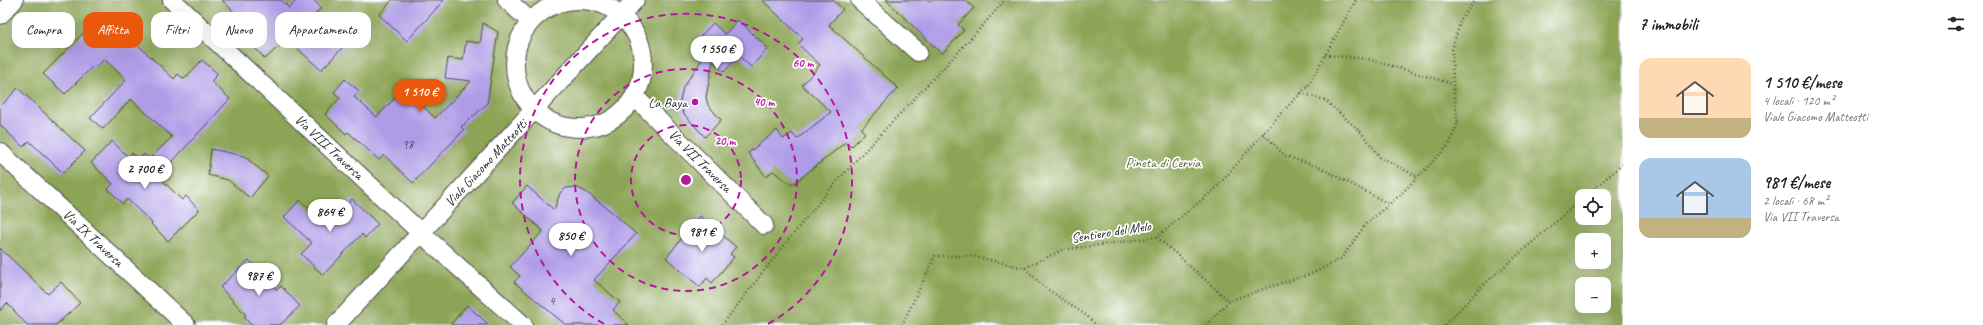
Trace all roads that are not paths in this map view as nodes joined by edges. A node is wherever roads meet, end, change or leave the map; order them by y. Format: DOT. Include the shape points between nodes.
graph roads {
  1 [pos="14,0"];
  2 [pos="172,0"];
  3 [pos="507,0"];
  4 [pos="635,0"];
  5 [pos="860,0"];
  6 [pos="0,15"];
  7 [pos="621,16"];
  8 [pos="531,22"];
  9 [pos="918,52"];
  10 [pos="635,97"];
  11 [pos="535,111"];
  12 [pos="0,152"];
  13 [pos="764,225"];
  14 [pos="420,233"];
  15 [pos="186,325"];
  16 [pos="336,325"];
  17 [pos="523,325"];
  1 -- 6 [label="street"];
  2 -- 14 [label="street, Via VIII Traversa"];
  3 -- 8 [label="street"];
  4 -- 7 [label="street, Viale Giacomo Matteotti"];
  5 -- 9 [label="street"];
  7 -- 8 [label="street" via="596,2 582,0 567,1 547,9"];
  7 -- 10 [label="street" via="631,27 642,54 641,83"];
  7 -- 11 [label="street, Viale Giacomo Matteotti"];
  8 -- 11 [label="street" via="519,45 516,77 523,95"];
  10 -- 11 [label="street" via="622,112 607,122 588,128 569,128 551,122"];
  10 -- 13 [label="street, Via VII Traversa"];
  11 -- 14 [label="street, Viale Giacomo Matteotti"];
  12 -- 15 [label="street, Via IX Traversa"];
  14 -- 16 [label="street, Viale Giacomo Matteotti"];
  14 -- 17 [label="street, Via VIII Traversa"];
}
